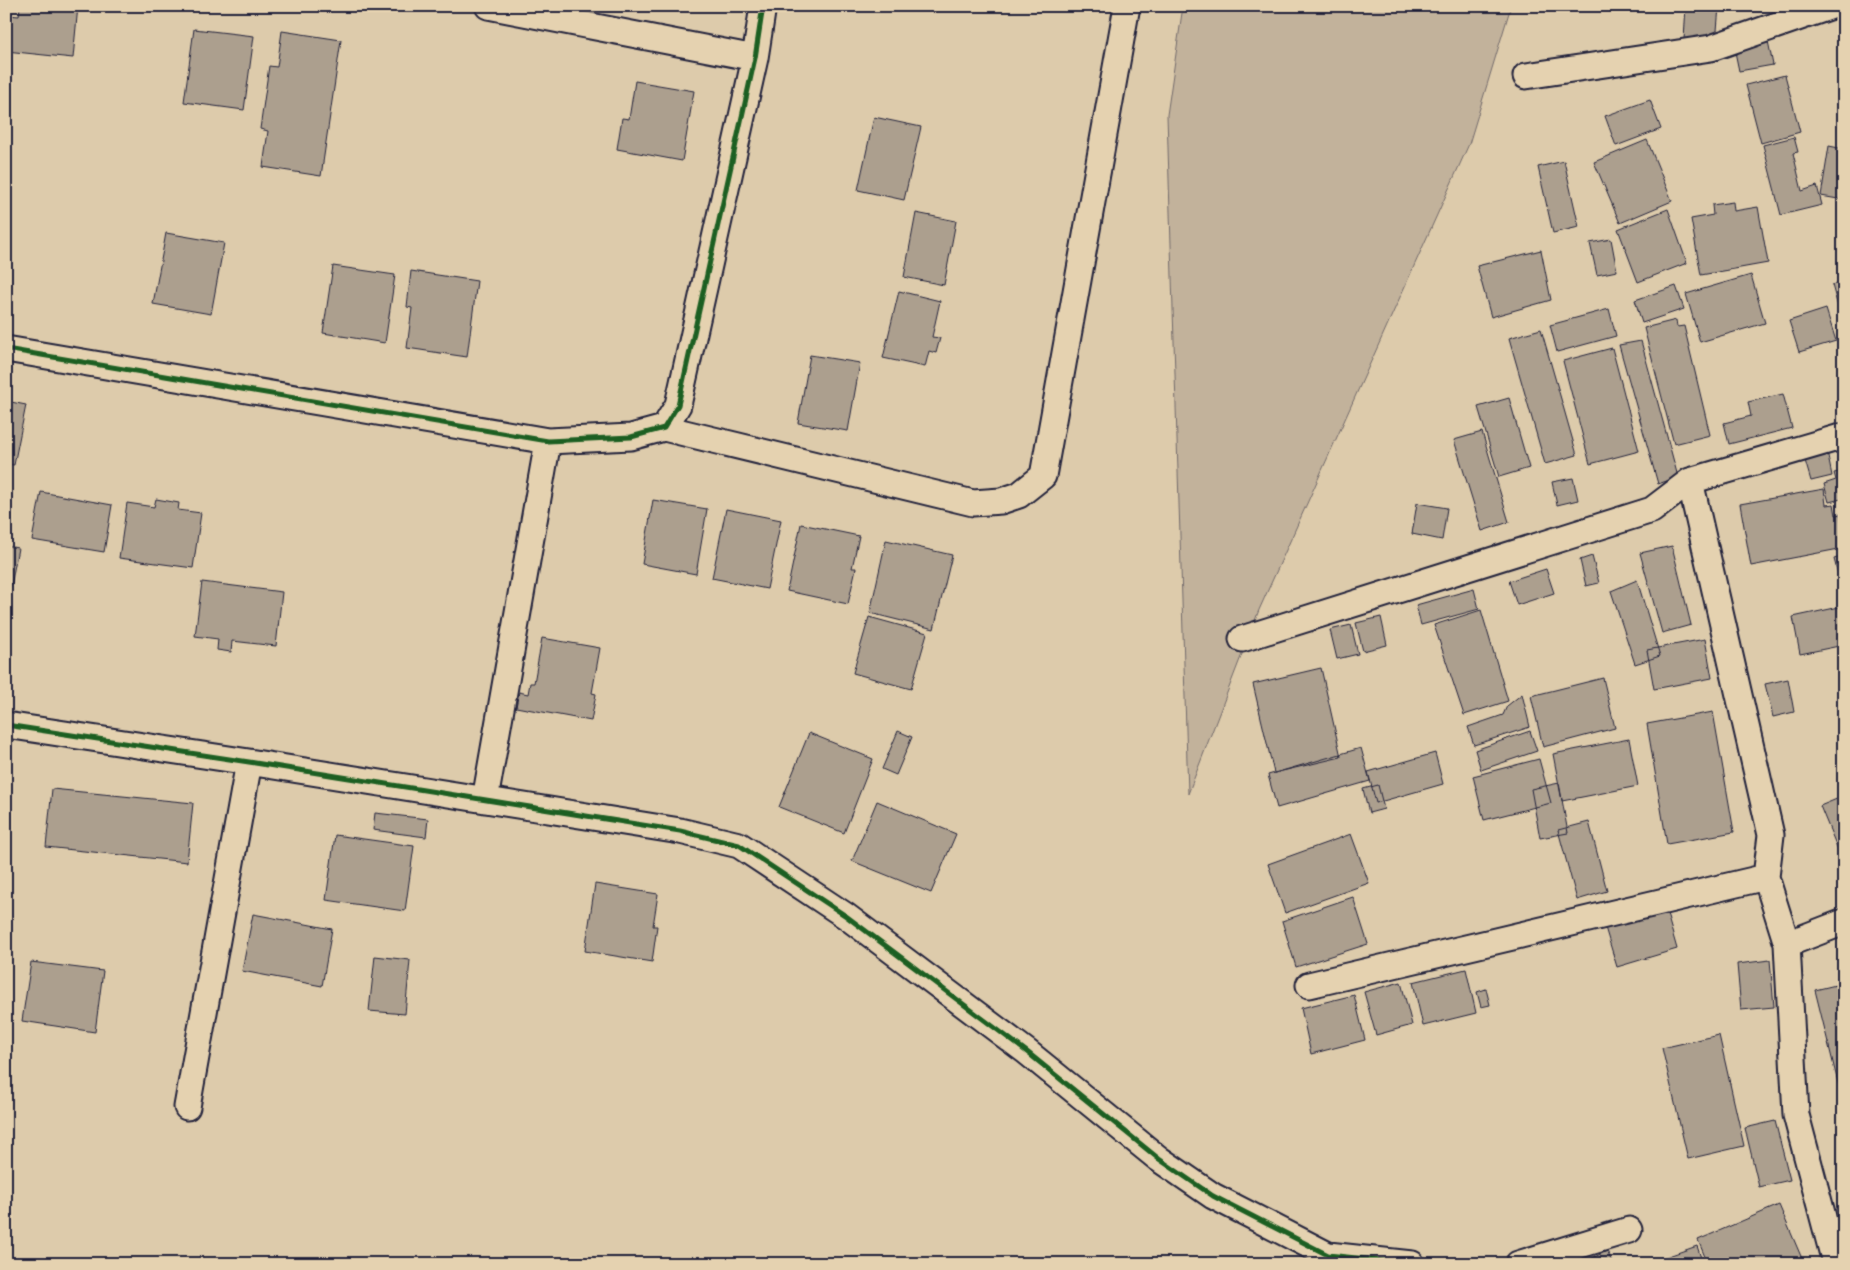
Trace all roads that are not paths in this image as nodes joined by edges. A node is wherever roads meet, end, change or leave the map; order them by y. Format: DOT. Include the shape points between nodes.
graph roads {
  1 [pos="488,6"];
  2 [pos="763,6"];
  3 [pos="1127,6"];
  4 [pos="1832,6"];
  5 [pos="755,58"];
  6 [pos="1526,76"];
  7 [pos="6,349"];
  8 [pos="664,428"];
  9 [pos="1844,436"];
  10 [pos="548,441"];
  11 [pos="1690,481"];
  12 [pos="1242,639"];
  13 [pos="6,725"];
  14 [pos="249,762"];
  15 [pos="484,800"];
  16 [pos="1766,877"];
  17 [pos="1844,922"];
  18 [pos="1787,944"];
  19 [pos="1309,984"];
  20 [pos="187,1107"];
  21 [pos="1629,1230"];
  22 [pos="1412,1264"];
  23 [pos="1518,1264"];
  24 [pos="1839,1264"];
  1 -- 5 [label="street"];
  2 -- 5 [label="street"];
  3 -- 8 [label="street" via="1042,476 1019,495 1001,501 973,503"];
  4 -- 6 [label="street" via="1711,48"];
  5 -- 8 [label="street" via="678,405"];
  7 -- 10 [label="street"];
  8 -- 10 [label="street" via="631,436"];
  9 -- 11 [label="street"];
  10 -- 15 [label="street"];
  11 -- 12 [label="street" via="1652,510"];
  11 -- 16 [label="street" via="1771,835"];
  13 -- 14 [label="street"];
  14 -- 15 [label="street"];
  14 -- 20 [label="street"];
  15 -- 22 [label="street" via="680,831 739,844 846,916 1027,1052 1159,1159 1213,1196 1328,1256"];
  16 -- 18 [label="street"];
  16 -- 19 [label="street"];
  17 -- 18 [label="street"];
  18 -- 24 [label="street" via="1796,1115 1833,1255"];
  21 -- 23 [label="street"];
}
